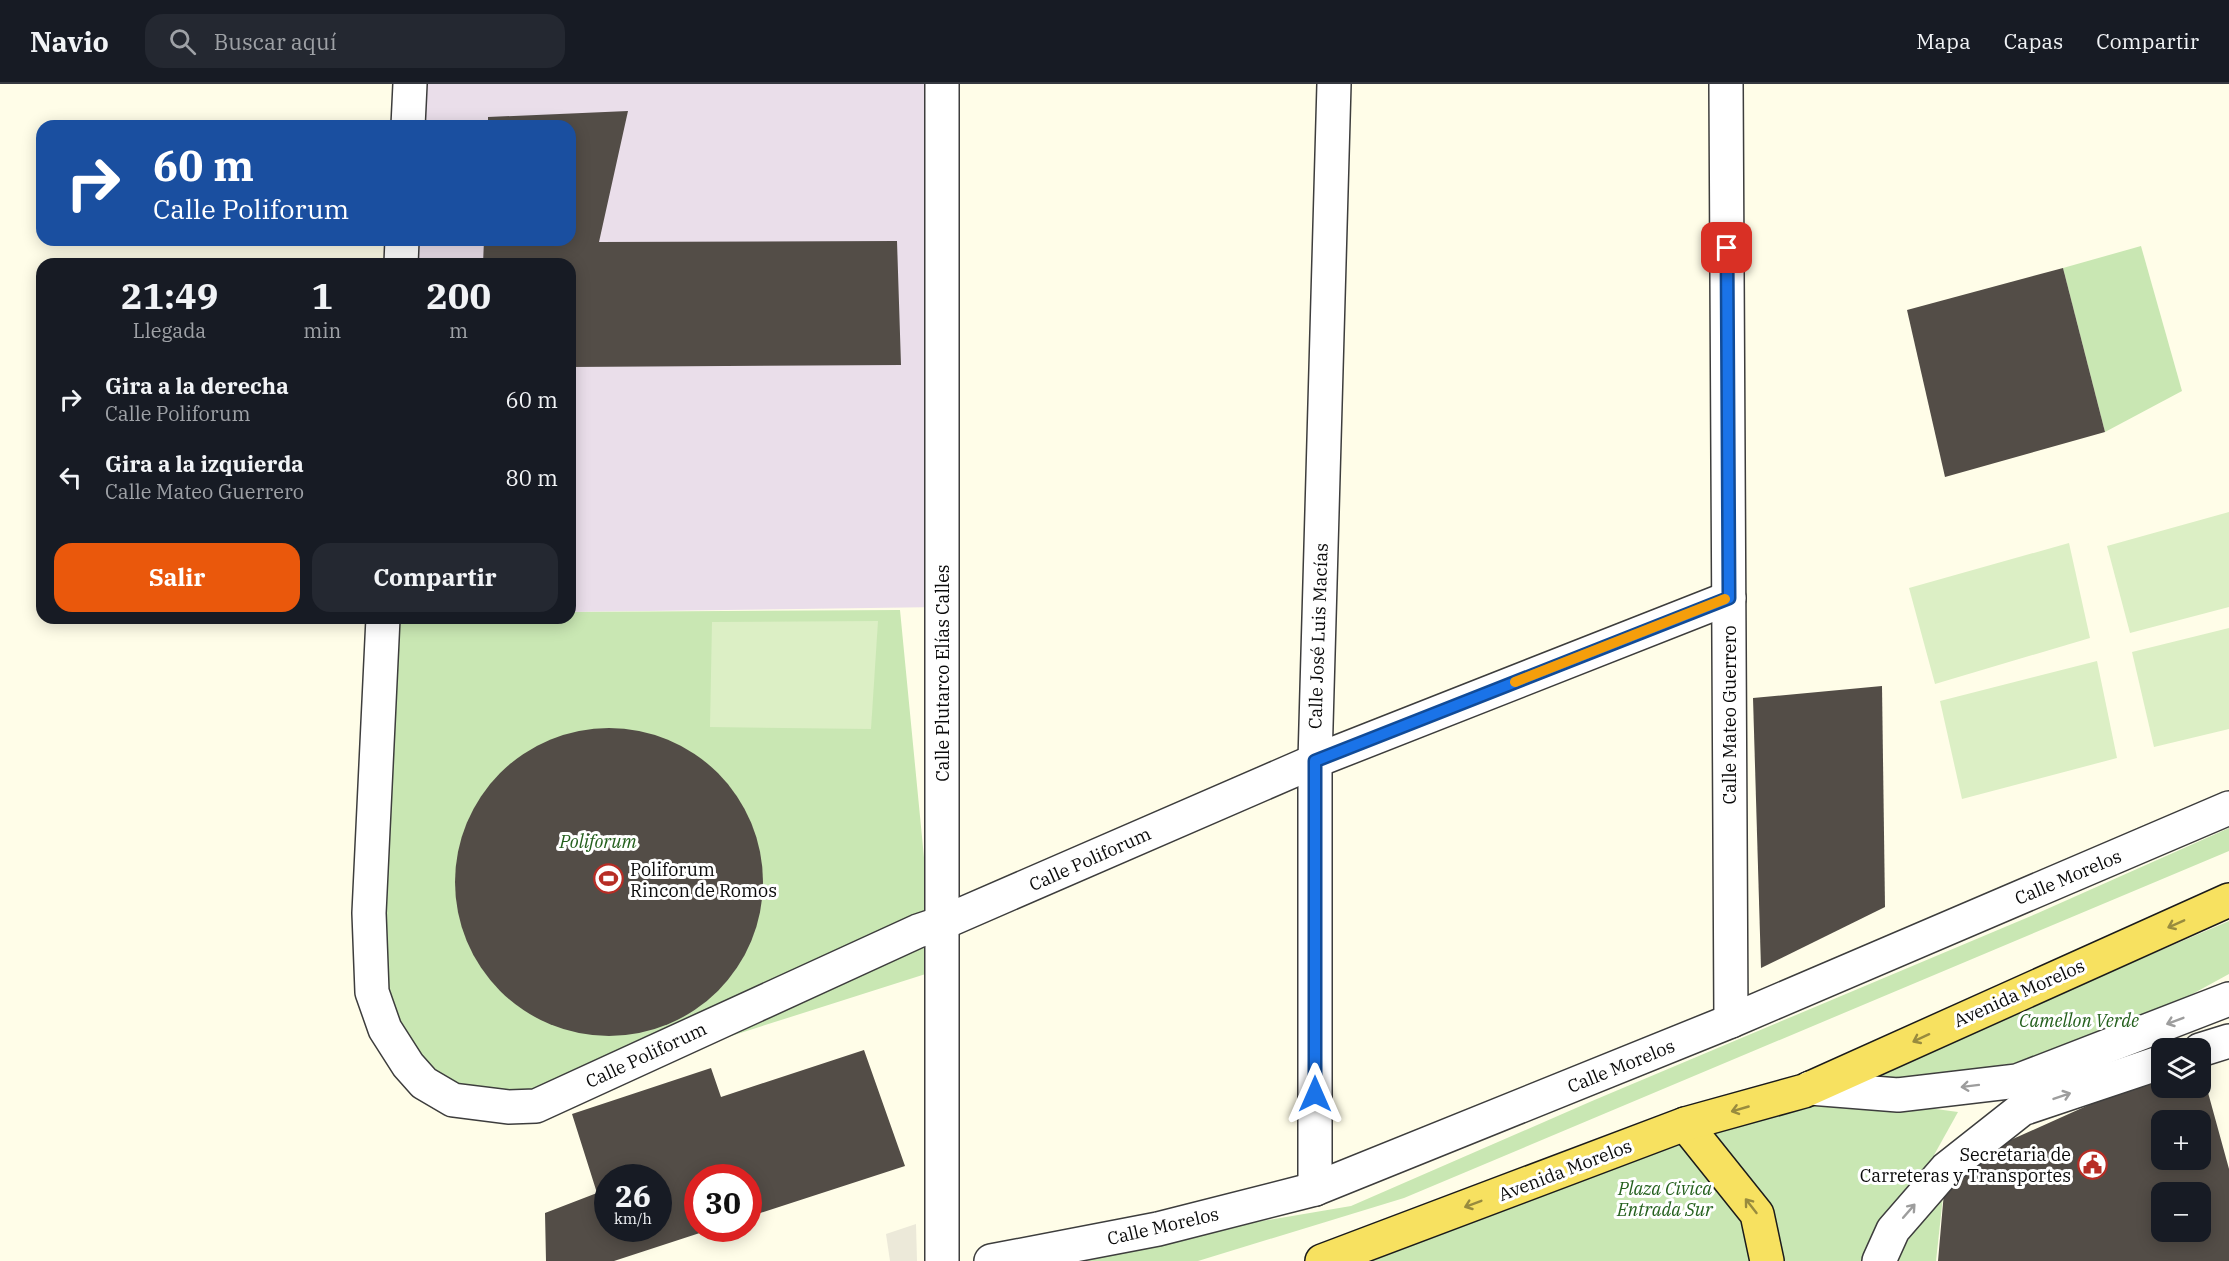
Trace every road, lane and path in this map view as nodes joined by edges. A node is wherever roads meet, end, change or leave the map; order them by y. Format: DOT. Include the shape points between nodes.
graph roads {
  1 [pos="410,84"];
  2 [pos="942,84"];
  3 [pos="1334,84"];
  4 [pos="1726,84"];
  5 [pos="408,120"];
  6 [pos="1729,598"];
  7 [pos="383,624"];
  8 [pos="1315,761"];
  9 [pos="2229,808"];
  10 [pos="2229,900"];
  11 [pos="942,923"];
  12 [pos="2227,1006"];
  13 [pos="1731,1022"];
  14 [pos="2229,1041"];
  15 [pos="2211,1047"];
  16 [pos="2151,1065"];
  17 [pos="1810,1088"];
  18 [pos="2020,1095"];
  19 [pos="1685,1124"];
  20 [pos="1315,1189"];
  21 [pos="942,1261"];
  22 [pos="991,1261"];
  23 [pos="1322,1261"];
  24 [pos="1767,1261"];
  25 [pos="1879,1261"];
  1 -- 5 [label="street"];
  2 -- 11 [label="street, Calle Plutarco Elías Calles"];
  3 -- 8 [label="street, Calle José Luis Macías"];
  4 -- 6 [label="street, Calle Mateo Guerrero"];
  6 -- 8 [label="street, Calle Poliforum"];
  6 -- 13 [label="street, Calle Mateo Guerrero"];
  7 -- 11 [label="street, Calle Poliforum" via="369,913 372,992 385,1029 408,1065 424,1083 453,1100 508,1107 536,1106 918,930"];
  8 -- 11 [label="street, Calle Poliforum"];
  8 -- 20 [label="street, Calle José Luis Macías"];
  9 -- 13 [label="street, Calle Morelos"];
  10 -- 17 [label="main road, Avenida Morelos, one-way"];
  11 -- 21 [label="street, Calle Plutarco Elías Calles"];
  12 -- 18 [label="street, Avenida Morelos, one-way"];
  13 -- 20 [label="street, Calle Morelos"];
  14 -- 15 [label="street"];
  18 -- 16 [label="street, Avenida Morelos, one-way"];
  18 -- 17 [label="street, Avenida Morelos, one-way" via="1898,1095"];
  17 -- 19 [label="main road, Avenida Morelos, one-way"];
  25 -- 18 [label="street, Avenida Morelos, one-way" via="1893,1230 1946,1169"];
  19 -- 23 [label="main road, Avenida Morelos, one-way"];
  24 -- 19 [label="main road, one-way" via="1757,1214"];
  20 -- 22 [label="street, Calle Morelos" via="1158,1229"];
}
